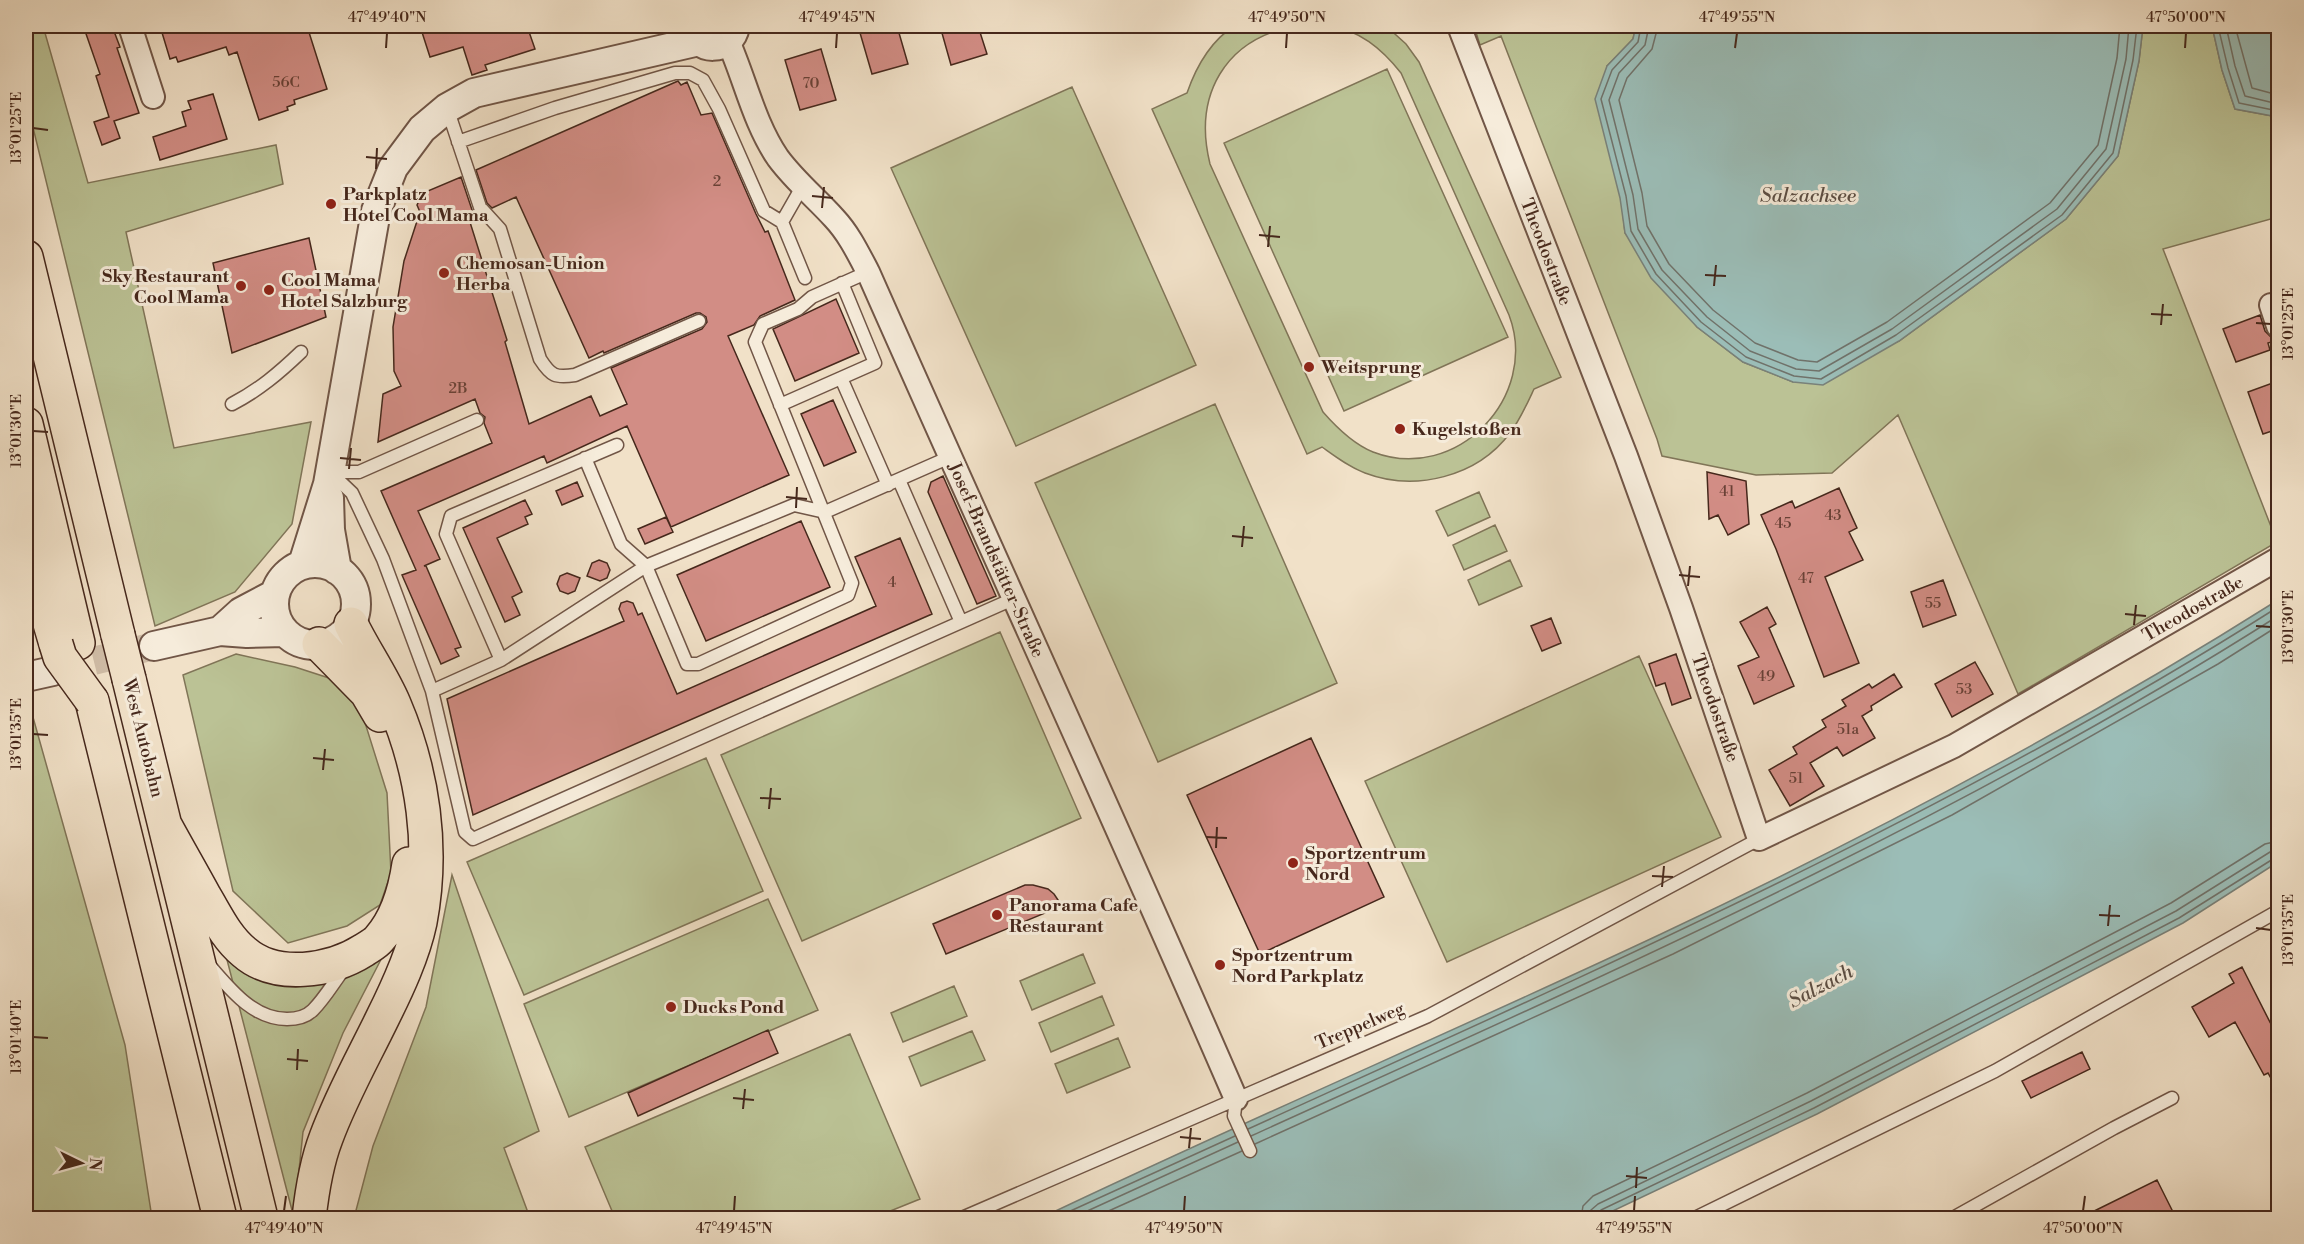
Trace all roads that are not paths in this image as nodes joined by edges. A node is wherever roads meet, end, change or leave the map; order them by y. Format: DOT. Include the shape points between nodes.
graph roads {
  1 [pos="130,26"];
  2 [pos="1459,26"];
  3 [pos="696,33"];
  4 [pos="731,33"];
  5 [pos="153,97"];
  6 [pos="447,108"];
  7 [pos="458,142"];
  8 [pos="802,187"];
  9 [pos="782,222"];
  10 [pos="26,257"];
  11 [pos="868,272"];
  12 [pos="805,278"];
  13 [pos="842,283"];
  14 [pos="699,321"];
  15 [pos="301,352"];
  16 [pos="841,378"];
  17 [pos="232,404"];
  18 [pos="780,405"];
  19 [pos="477,420"];
  20 [pos="26,424"];
  21 [pos="617,445"];
  22 [pos="950,457"];
  23 [pos="585,458"];
  24 [pos="329,478"];
  25 [pos="893,482"];
  26 [pos="825,512"];
  27 [pos="26,542"];
  28 [pos="2278,559"];
  29 [pos="303,564"];
  30 [pos="646,566"];
  31 [pos="337,570"];
  32 [pos="275,594"];
  33 [pos="1013,599"];
  34 [pos="961,622"];
  35 [pos="351,624"];
  36 [pos="220,632"];
  37 [pos="285,632"];
  38 [pos="319,645"];
  39 [pos="154,646"];
  40 [pos="62,652"];
  41 [pos="501,660"];
  42 [pos="26,676"];
  43 [pos="432,691"];
  44 [pos="165,825"];
  45 [pos="1760,839"];
  46 [pos="2278,911"];
  47 [pos="195,950"];
  48 [pos="354,956"];
  49 [pos="2172,1098"];
  50 [pos="1236,1099"];
  51 [pos="1250,1151"];
  52 [pos="220,1218"];
  53 [pos="261,1218"];
  54 [pos="309,1218"];
  55 [pos="962,1218"];
  56 [pos="1695,1218"];
  57 [pos="1953,1218"];
  1 -- 5 [label="street"];
  2 -- 45 [label="street, Theodostraße" via="1626,456"];
  3 -- 4 [label="street" via="711,46 723,44"];
  3 -- 6 [label="street" via="474,93"];
  4 -- 8 [label="street, Josef-Brandstätter-Straße" via="760,126 777,157"];
  6 -- 7 [label="lane"];
  6 -- 24 [label="street" via="422,129 393,168 376,211"];
  7 -- 9 [label="lane" via="555,108 675,73 690,73 703,80 764,211"];
  7 -- 14 [label="lane" via="480,207 500,229 540,359 549,372 561,377 575,375"];
  8 -- 9 [label="lane"];
  8 -- 11 [label="street, Josef-Brandstätter-Straße" via="835,218 854,243"];
  9 -- 12 [label="lane"];
  10 -- 44 [label="highway, West Autobahn, bridge"];
  11 -- 13 [label="lane"];
  11 -- 22 [label="street, Josef-Brandstätter-Straße"];
  13 -- 16 [label="lane" via="875,363"];
  13 -- 18 [label="lane" via="763,324 755,342"];
  15 -- 17 [label="lane" via="274,379"];
  16 -- 18 [label="lane"];
  16 -- 25 [label="lane"];
  18 -- 26 [label="lane"];
  19 -- 24 [label="lane" via="359,472"];
  20 -- 40 [label="highway"];
  21 -- 23 [label="lane"];
  22 -- 25 [label="lane"];
  22 -- 33 [label="street, Josef-Brandstätter-Straße"];
  23 -- 30 [label="lane" via="621,544"];
  23 -- 41 [label="lane" via="452,516 446,534"];
  24 -- 29 [label="street"];
  24 -- 31 [label="street" via="330,530"];
  24 -- 43 [label="lane" via="352,493 382,559"];
  25 -- 26 [label="lane"];
  25 -- 34 [label="lane"];
  26 -- 30 [label="lane" via="794,505"];
  26 -- 30 [label="lane" via="852,582 848,595 698,664 687,664"];
  27 -- 40 [label="highway"];
  28 -- 45 [label="street, Theodostraße" via="1954,746"];
  29 -- 31 [label="street" via="317,563"];
  29 -- 32 [label="street" via="281,581"];
  30 -- 41 [label="lane"];
  31 -- 35 [label="street" via="351,584 355,597"];
  32 -- 36 [label="street" via="241,612"];
  32 -- 37 [label="street" via="276,614"];
  33 -- 34 [label="lane"];
  33 -- 50 [label="street, Josef-Brandstätter-Straße"];
  34 -- 43 [label="lane" via="473,839 465,832"];
  35 -- 38 [label="street" via="342,634"];
  35 -- 54 [label="highway" via="393,701 412,748 427,851 419,923 398,987 325,1139"];
  36 -- 37 [label="street"];
  36 -- 39 [label="street"];
  37 -- 38 [label="street" via="295,640"];
  38 -- 48 [label="highway" via="367,693 378,711 397,763 410,831 410,863 396,912 378,940"];
  40 -- 42 [label="street"];
  40 -- 52 [label="highway" via="92,701"];
  41 -- 43 [label="lane"];
  44 -- 47 [label="highway, West Autobahn"];
  44 -- 48 [label="highway" via="228,936 246,954 275,968 301,971 330,966"];
  45 -- 50 [label="lane, Treppelweg" via="1428,1016"];
  46 -- 56 [label="lane" via="1995,1071"];
  47 -- 48 [label="lane" via="247,1005 282,1019 303,1017 312,1010"];
  47 -- 53 [label="highway, West Autobahn"];
  49 -- 57 [label="lane"];
  50 -- 51 [label="lane" via="1234,1116"];
  50 -- 55 [label="lane, Treppelweg"];
}
